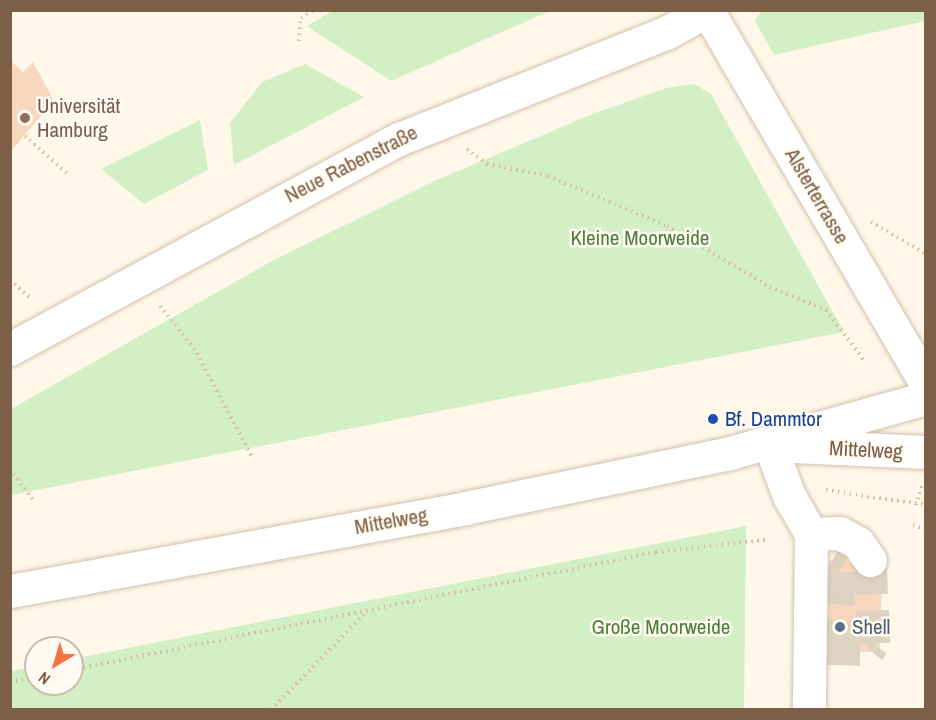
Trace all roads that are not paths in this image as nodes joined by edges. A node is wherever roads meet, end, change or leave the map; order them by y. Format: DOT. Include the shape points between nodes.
graph roads {
  1 [pos="707,11"];
  2 [pos="10,349"];
  3 [pos="926,383"];
  4 [pos="926,398"];
  5 [pos="770,445"];
  6 [pos="926,452"];
  7 [pos="817,551"];
  8 [pos="870,560"];
  9 [pos="10,591"];
  10 [pos="809,710"];
  1 -- 2 [label="street, Neue Rabenstraße" via="666,33 433,124 137,277"];
  1 -- 3 [label="street, Alsterterrasse"];
  4 -- 5 [label="street, Mittelweg"];
  5 -- 6 [label="street, Mittelweg"];
  5 -- 7 [label="street" via="789,496"];
  5 -- 9 [label="street, Mittelweg" via="465,508"];
  7 -- 8 [label="street" via="840,533 858,543"];
  7 -- 10 [label="street" via="818,648"];
}
